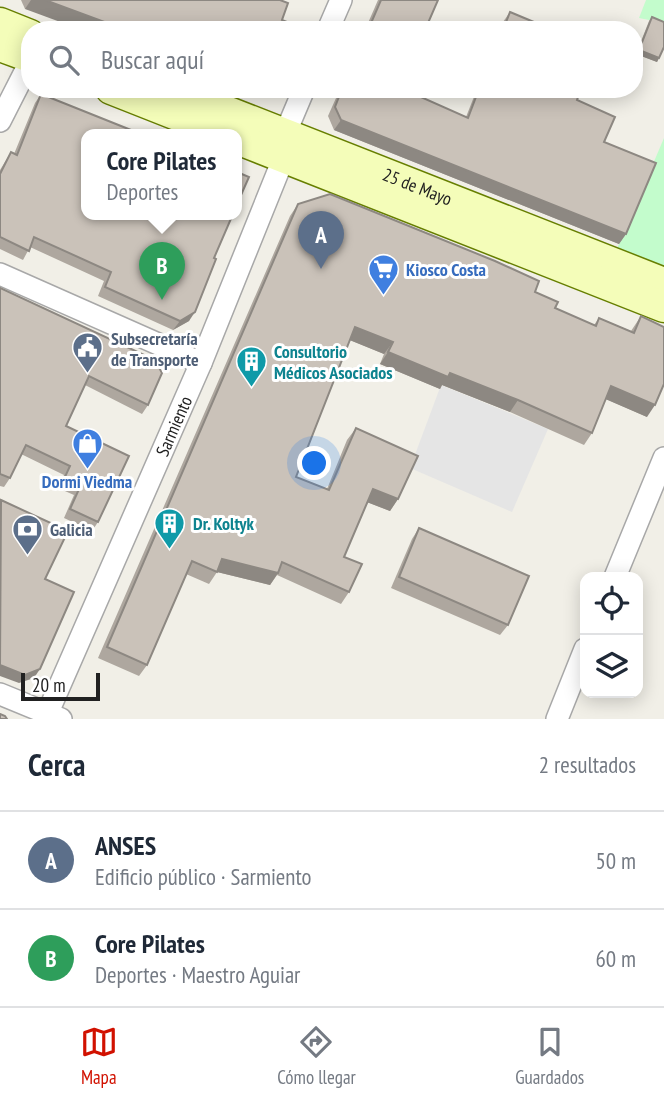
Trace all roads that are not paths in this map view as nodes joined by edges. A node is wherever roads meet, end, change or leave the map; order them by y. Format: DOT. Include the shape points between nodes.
graph roads {
  1 [pos="341,0"];
  2 [pos="332,21"];
  3 [pos="0,23"];
  4 [pos="21,31"];
  5 [pos="0,46"];
  6 [pos="21,56"];
  7 [pos="21,78"];
  8 [pos="134,98"];
  9 [pos="188,98"];
  10 [pos="301,98"];
  11 [pos="0,121"];
  12 [pos="212,129"];
  13 [pos="242,140"];
  14 [pos="285,146"];
  15 [pos="0,274"];
  16 [pos="664,283"];
  17 [pos="664,307"];
  18 [pos="201,363"];
  19 [pos="664,458"];
  20 [pos="617,572"];
  21 [pos="580,662"];
  22 [pos="0,694"];
  23 [pos="51,717"];
  24 [pos="557,719"];
  1 -- 2 [label="street"];
  3 -- 4 [label="main road"];
  5 -- 6 [label="main road"];
  7 -- 11 [label="street"];
  8 -- 12 [label="main road"];
  9 -- 14 [label="main road, 25 de Mayo"];
  10 -- 14 [label="street, Sarmiento"];
  13 -- 14 [label="main road, 25 de Mayo"];
  14 -- 16 [label="main road, 25 de Mayo"];
  14 -- 17 [label="main road, 25 de Mayo"];
  14 -- 18 [label="street, Sarmiento"];
  15 -- 18 [label="street"];
  18 -- 23 [label="street, Sarmiento"];
  19 -- 20 [label="street"];
  21 -- 24 [label="street"];
  22 -- 23 [label="street"];
}
